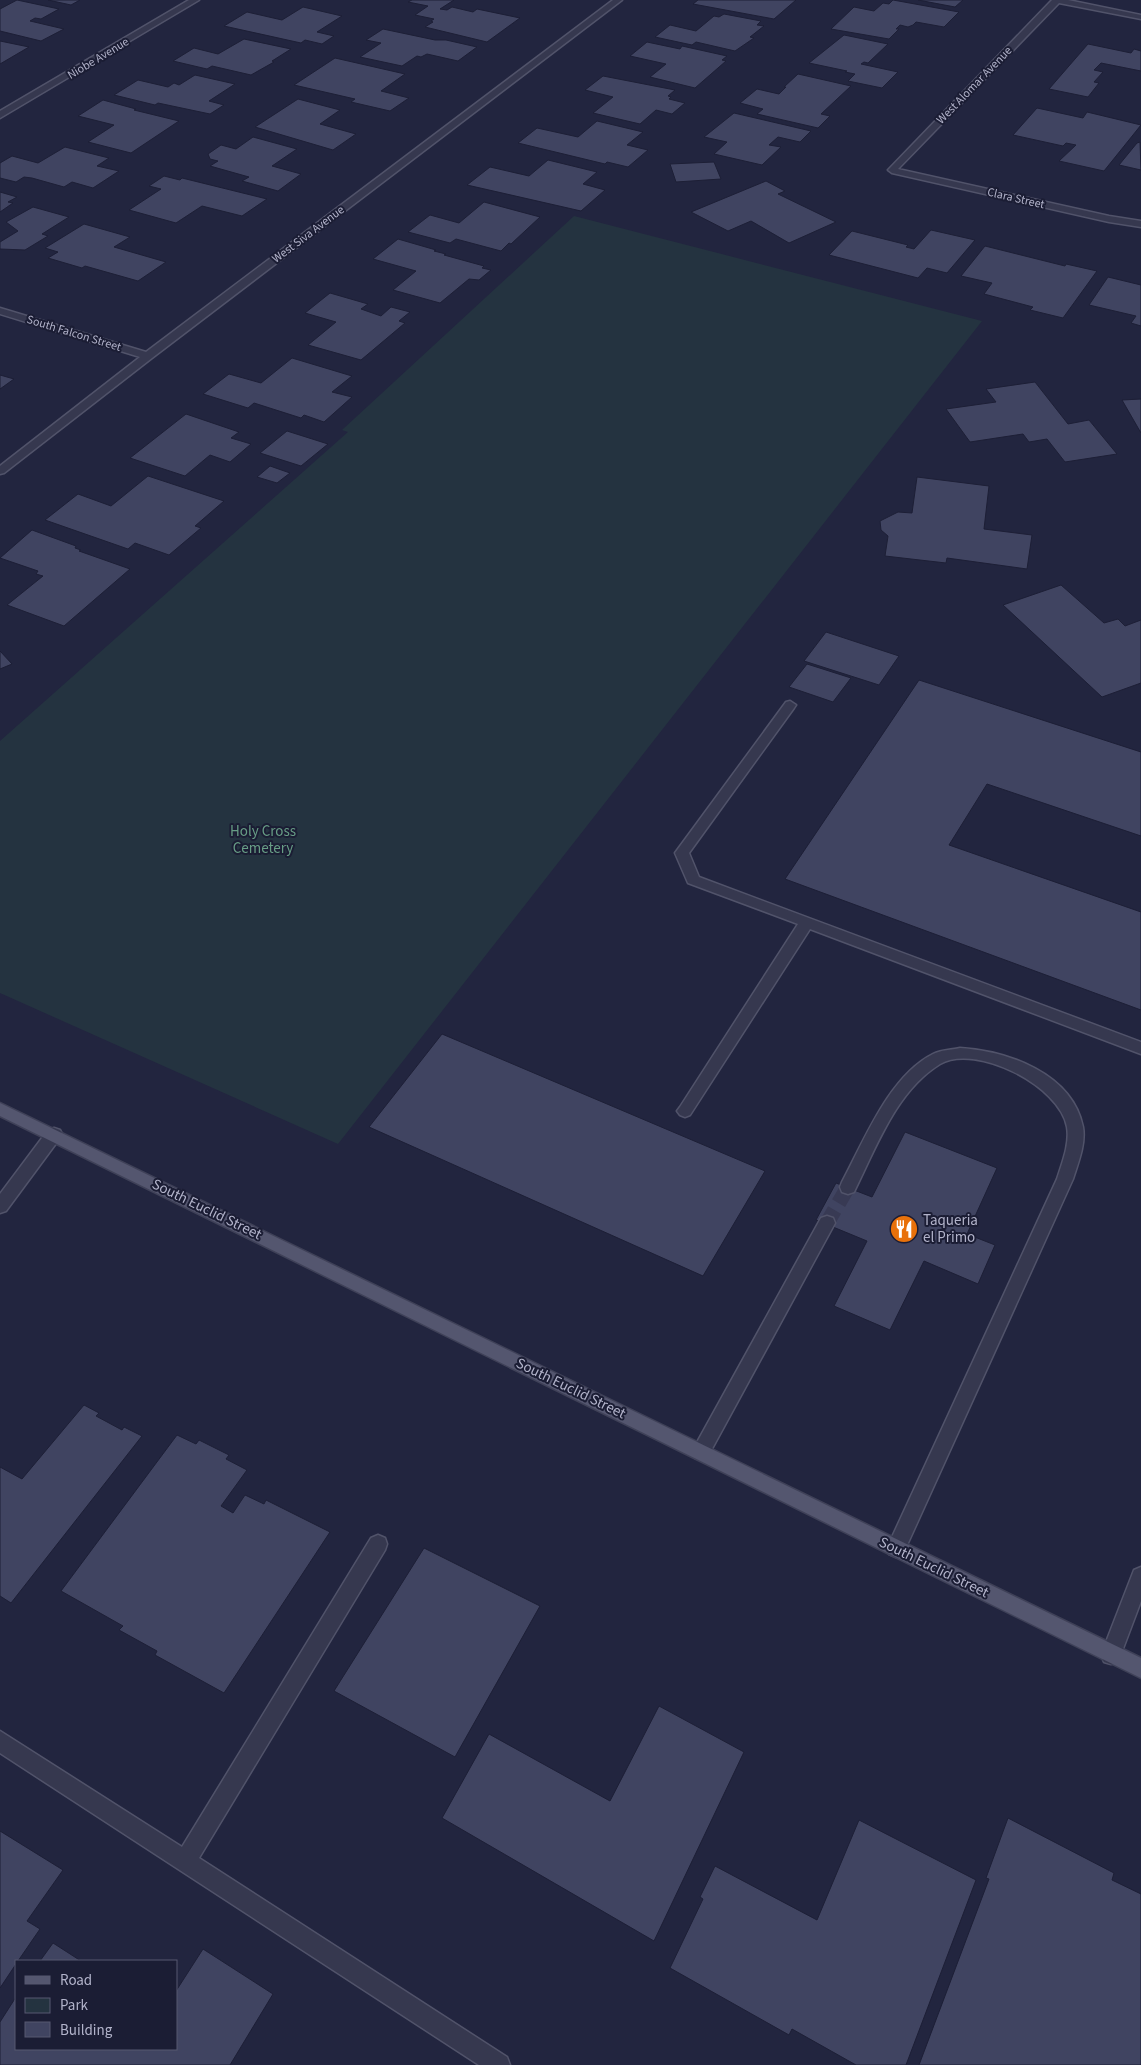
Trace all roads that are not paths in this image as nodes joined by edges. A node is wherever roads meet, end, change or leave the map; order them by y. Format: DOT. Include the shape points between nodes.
graph roads {
  1 [pos="195,0"];
  2 [pos="618,0"];
  3 [pos="1056,0"];
  4 [pos="1141,18"];
  5 [pos="0,115"];
  6 [pos="892,170"];
  7 [pos="1141,224"];
  8 [pos="0,311"];
  9 [pos="148,356"];
  10 [pos="0,470"];
  11 [pos="790,705"];
  12 [pos="808,922"];
  13 [pos="1141,1048"];
  14 [pos="0,1109"];
  15 [pos="685,1111"];
  16 [pos="54,1134"];
  17 [pos="848,1187"];
  18 [pos="0,1206"];
  19 [pos="827,1224"];
  20 [pos="700,1452"];
  21 [pos="378,1544"];
  22 [pos="896,1548"];
  23 [pos="1141,1576"];
  24 [pos="1111,1655"];
  25 [pos="1141,1668"];
  26 [pos="0,1741"];
  27 [pos="185,1861"];
  28 [pos="499,2065"];
  1 -- 5 [label="street, Niobe Avenue"];
  2 -- 9 [label="street, West Siva Avenue"];
  3 -- 4 [label="street"];
  3 -- 6 [label="street, West Alomar Avenue"];
  6 -- 7 [label="street, Clara Street" via="1109,220"];
  8 -- 9 [label="street, South Falcon Street"];
  9 -- 10 [label="street, West Siva Avenue"];
  11 -- 12 [label="street" via="682,853 693,880"];
  12 -- 13 [label="street"];
  12 -- 15 [label="street"];
  14 -- 16 [label="main road, South Euclid Street"];
  16 -- 18 [label="street"];
  16 -- 20 [label="main road, South Euclid Street"];
  17 -- 22 [label="street" via="904,1086 942,1057 986,1056 1031,1073 1066,1104 1075,1126 1074,1152 1065,1179"];
  19 -- 20 [label="street"];
  20 -- 22 [label="main road, South Euclid Street"];
  21 -- 27 [label="street"];
  22 -- 24 [label="main road, South Euclid Street"];
  23 -- 24 [label="street"];
  24 -- 25 [label="main road, South Euclid Street"];
  26 -- 27 [label="street"];
  27 -- 28 [label="street"];
}
